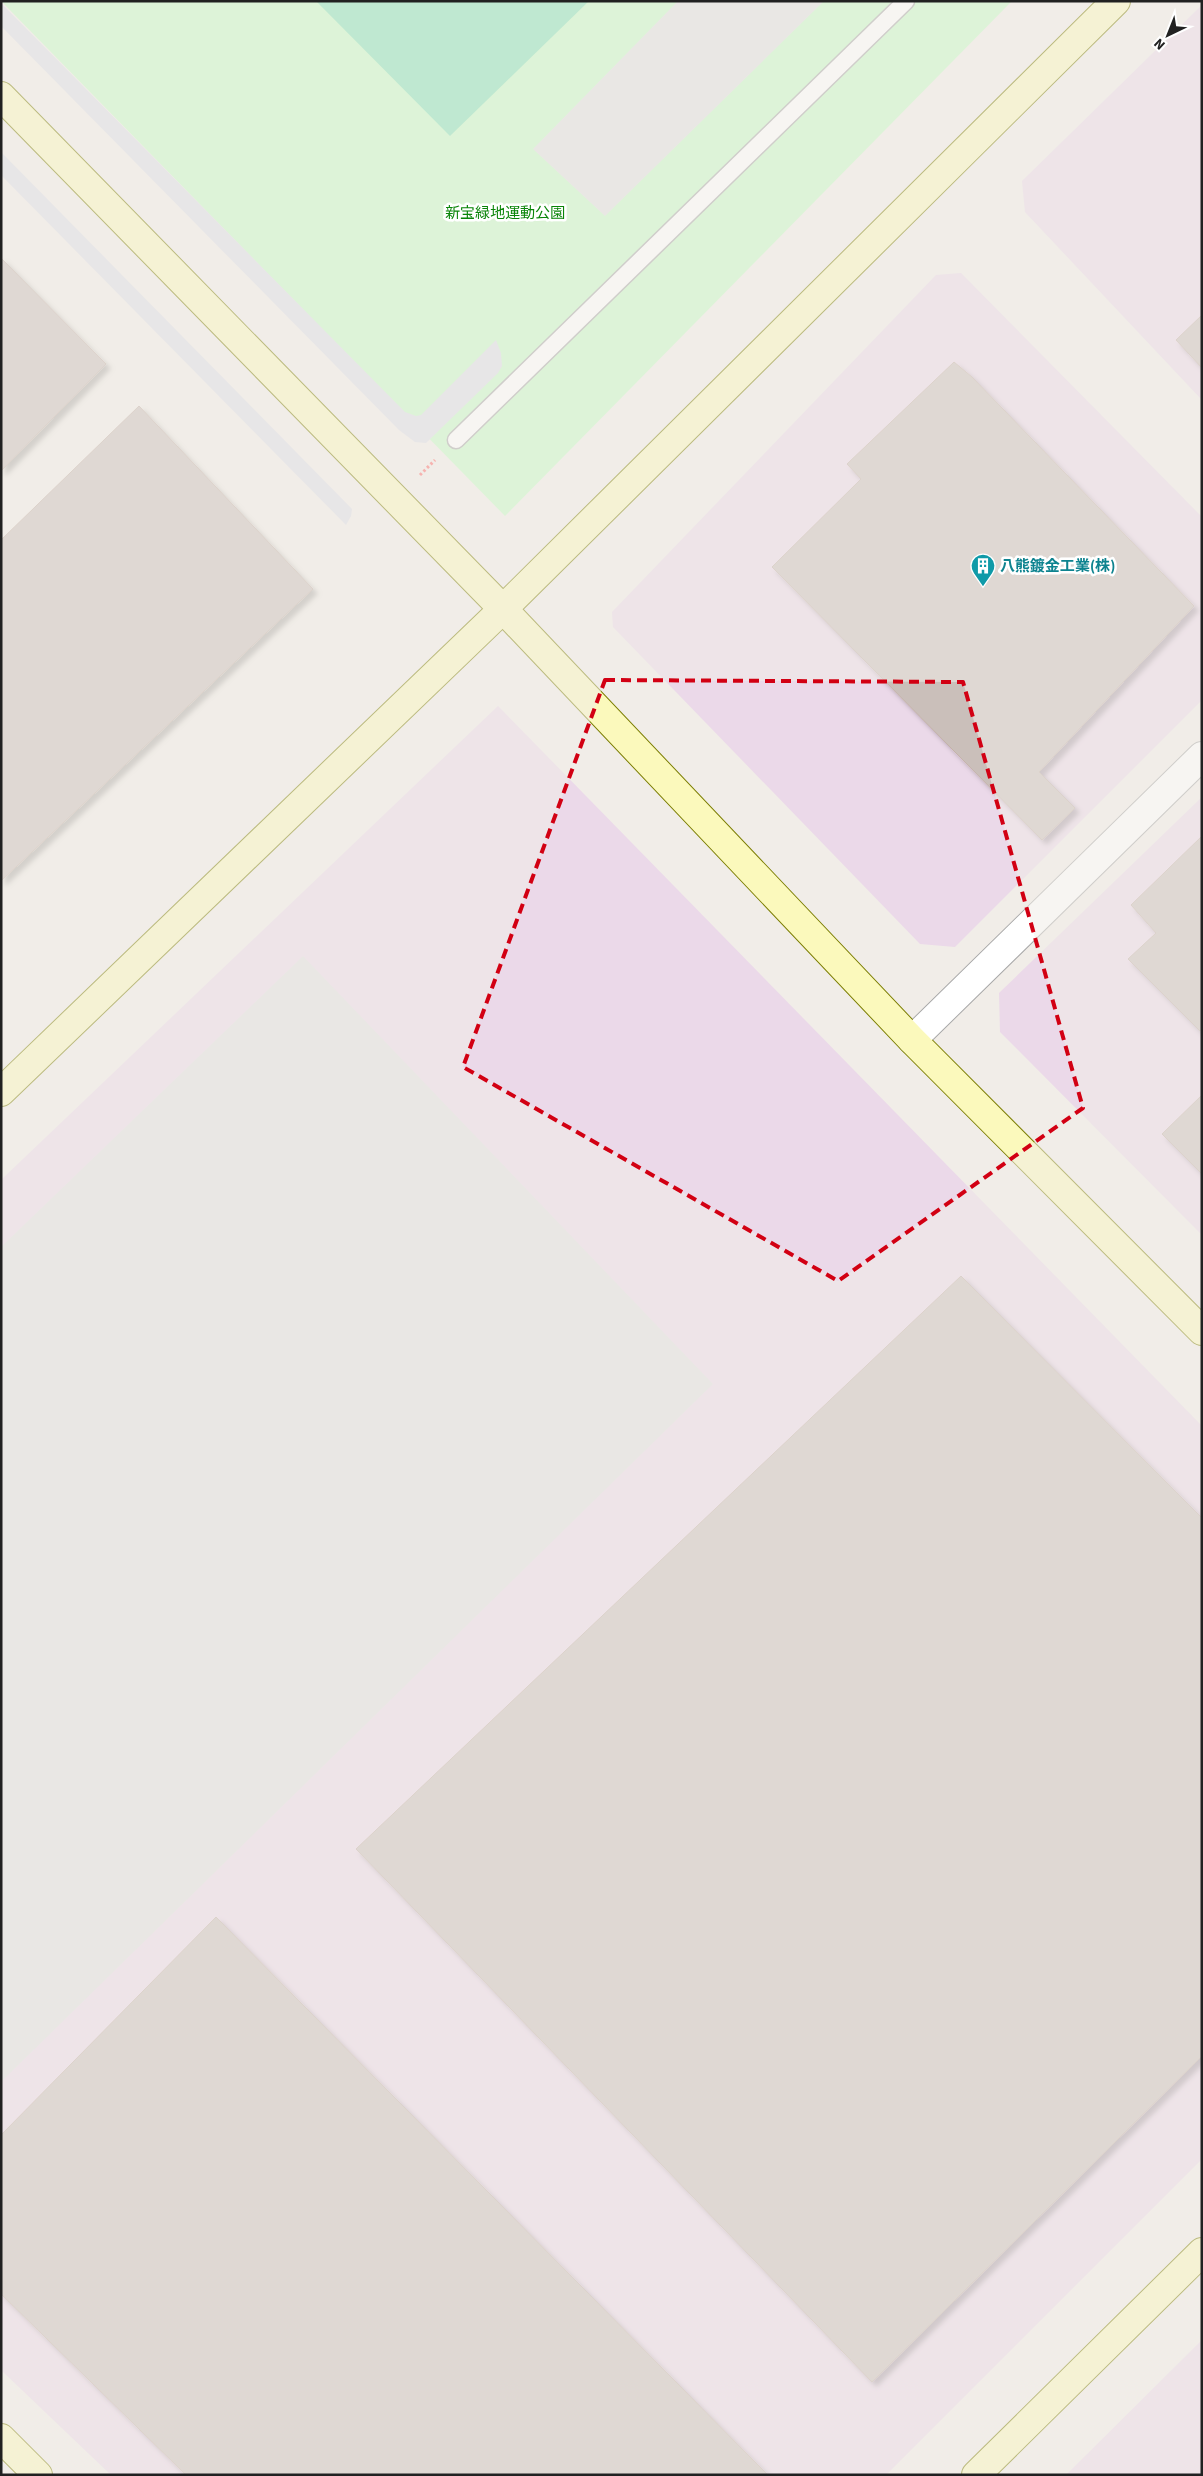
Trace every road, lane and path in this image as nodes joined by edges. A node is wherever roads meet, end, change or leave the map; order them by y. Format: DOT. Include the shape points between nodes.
graph roads {
  1 [pos="906,1"];
  2 [pos="1116,1"];
  3 [pos="1,96"];
  4 [pos="456,440"];
  5 [pos="396,498"];
  6 [pos="503,608"];
  7 [pos="1202,756"];
  8 [pos="912,1040"];
  9 [pos="1,1092"];
  10 [pos="1202,1331"];
  11 [pos="1202,2252"];
  12 [pos="1,2438"];
  13 [pos="38,2475"];
  14 [pos="976,2475"];
  1 -- 4 [label="lane"];
  2 -- 6 [label="street"];
  3 -- 5 [label="street"];
  4 -- 5 [label="path"];
  5 -- 6 [label="street"];
  6 -- 8 [label="street"];
  6 -- 9 [label="street"];
  7 -- 8 [label="street"];
  8 -- 10 [label="street"];
  11 -- 14 [label="street"];
  12 -- 13 [label="street"];
}
